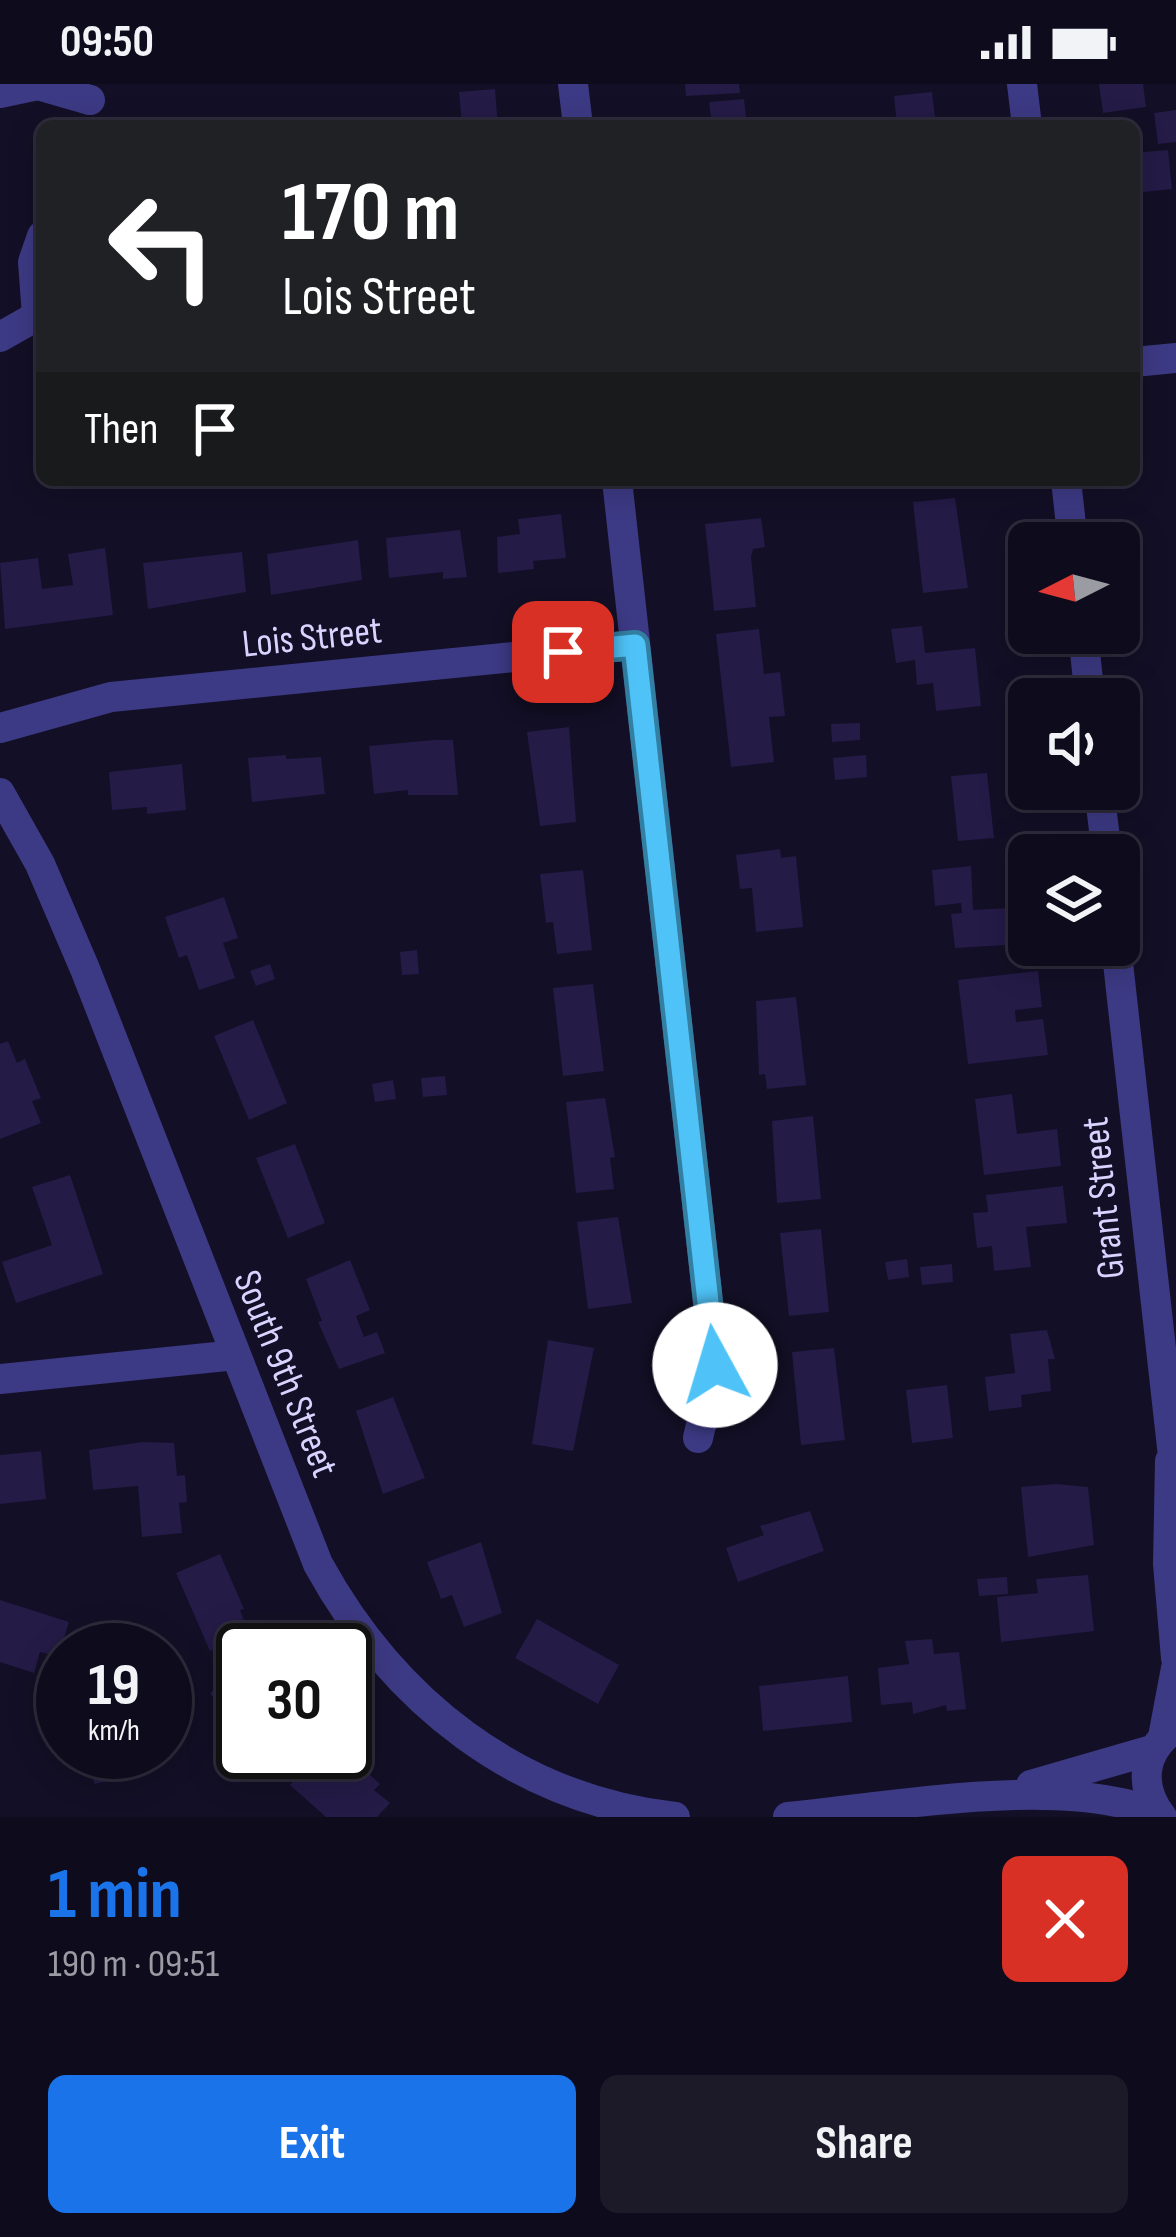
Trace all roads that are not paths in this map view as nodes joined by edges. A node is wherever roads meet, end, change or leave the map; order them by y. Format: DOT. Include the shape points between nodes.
graph roads {
  1 [pos="573,84"];
  2 [pos="1022,84"];
  3 [pos="0,93"];
  4 [pos="89,103"];
  5 [pos="577,120"];
  6 [pos="1026,120"];
  7 [pos="36,253"];
  8 [pos="36,289"];
  9 [pos="36,318"];
  10 [pos="0,337"];
  11 [pos="1176,358"];
  12 [pos="1140,361"];
  13 [pos="618,486"];
  14 [pos="1067,486"];
  15 [pos="1071,522"];
  16 [pos="635,645"];
  17 [pos="0,728"];
  18 [pos="0,793"];
  19 [pos="1118,966"];
  20 [pos="236,1355"];
  21 [pos="0,1379"];
  22 [pos="698,1438"];
  23 [pos="1170,1443"];
  24 [pos="1176,1483"];
  25 [pos="1176,1658"];
  26 [pos="1176,1668"];
  27 [pos="1164,1738"];
  28 [pos="967,1799"];
  29 [pos="1162,1816"];
  30 [pos="675,1817"];
  31 [pos="788,1817"];
  1 -- 5 [label="street"];
  2 -- 6 [label="street"];
  3 -- 4 [label="street" via="38,85"];
  7 -- 8 [label="street"];
  9 -- 10 [label="street"];
  11 -- 12 [label="street"];
  13 -- 16 [label="street"];
  14 -- 15 [label="street"];
  16 -- 17 [label="street, Lois Street" via="111,697"];
  16 -- 22 [label="street" via="715,1365"];
  18 -- 20 [label="street, South 9th Street" via="85,969"];
  19 -- 23 [label="street, Grant Street"];
  20 -- 21 [label="street"];
  20 -- 30 [label="street, South 9th Street" via="318,1564 404,1686 445,1723 539,1780"];
  23 -- 24 [label="street, Grant Street"];
  23 -- 25 [label="street, Grant Street"];
  26 -- 27 [label="street"];
  27 -- 28 [label="street" via="1095,1770"];
  27 -- 29 [label="street" via="1145,1781"];
  28 -- 29 [label="street" via="1113,1799"];
  28 -- 31 [label="street"];
}
